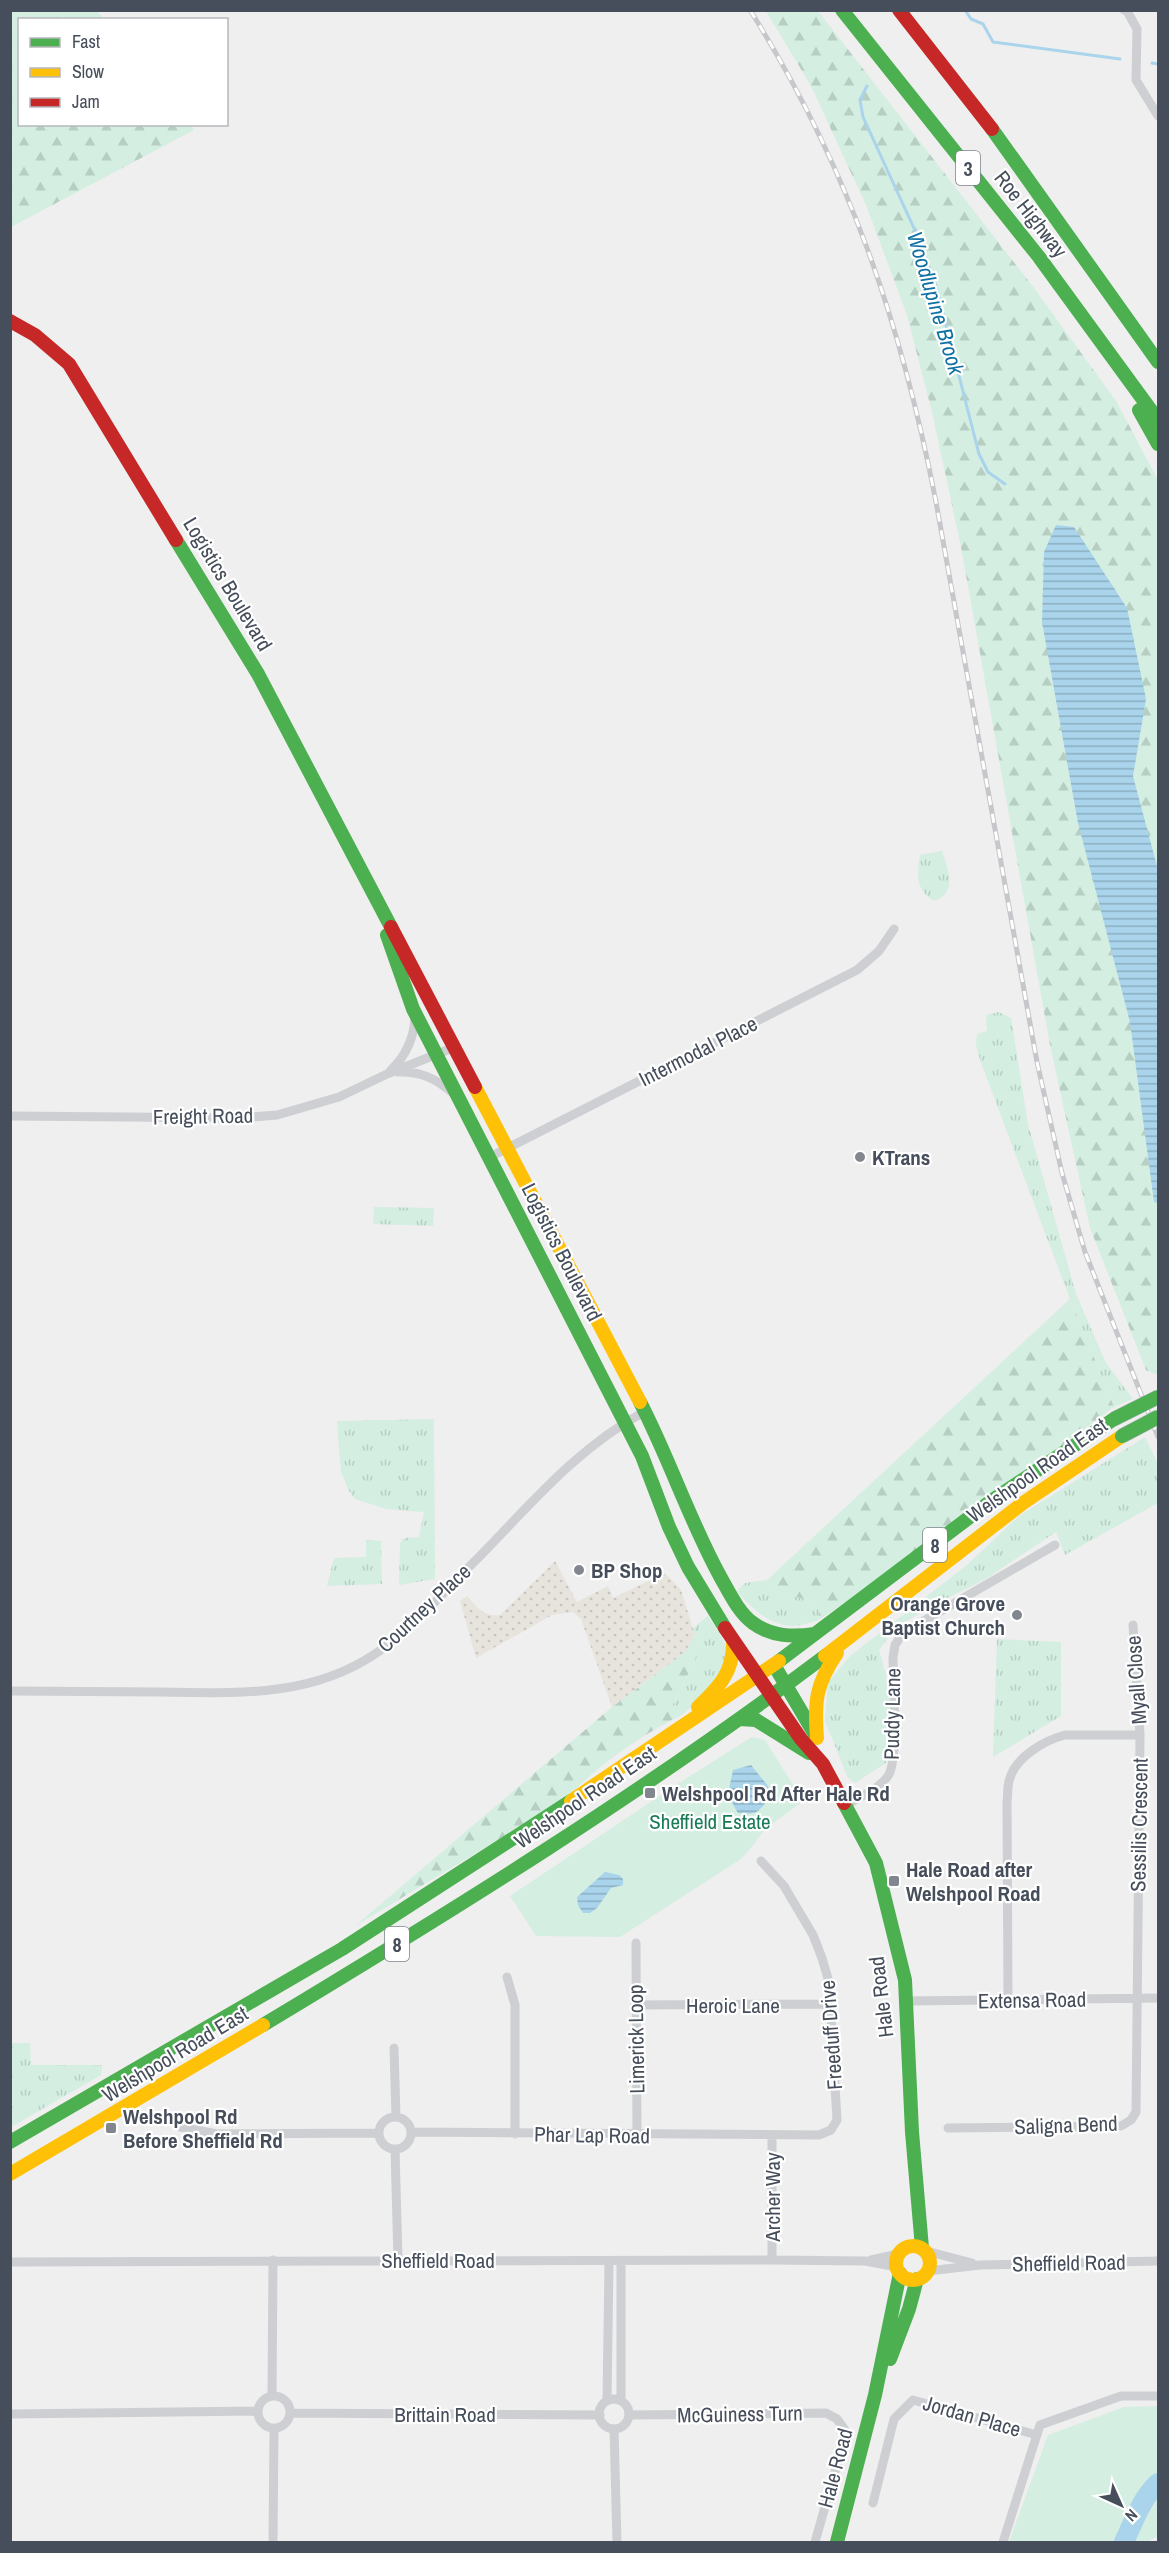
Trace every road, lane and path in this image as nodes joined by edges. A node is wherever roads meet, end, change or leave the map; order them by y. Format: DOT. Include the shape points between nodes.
graph roads {
  1 [pos="842,10"];
  2 [pos="899,10"];
  3 [pos="1124,10"];
  4 [pos="1158,116"];
  5 [pos="10,321"];
  6 [pos="1092,328"];
  7 [pos="1158,362"];
  8 [pos="1158,420"];
  9 [pos="1158,444"];
  10 [pos="374,897"];
  11 [pos="894,929"];
  12 [pos="414,1011"];
  13 [pos="454,1047"];
  14 [pos="437,1055"];
  15 [pos="387,1074"];
  16 [pos="466,1110"];
  17 [pos="10,1116"];
  18 [pos="506,1148"];
  19 [pos="490,1157"];
  20 [pos="1158,1397"];
  21 [pos="644,1412"];
  22 [pos="1158,1417"];
  23 [pos="624,1423"];
  24 [pos="1055,1545"];
  25 [pos="1132,1625"];
  26 [pos="819,1632"];
  27 [pos="847,1639"];
  28 [pos="733,1641"];
  29 [pos="774,1665"];
  30 [pos="759,1676"];
  31 [pos="787,1684"];
  32 [pos="10,1691"];
  33 [pos="772,1695"];
  34 [pos="739,1719"];
  35 [pos="1140,1735"];
  36 [pos="817,1738"];
  37 [pos="819,1760"];
  38 [pos="579,1795"];
  39 [pos="846,1804"];
  40 [pos="761,1861"];
  41 [pos="636,1943"];
  42 [pos="507,1977"];
  43 [pos="1136,1998"];
  44 [pos="1158,1998"];
  45 [pos="906,2001"];
  46 [pos="1008,2001"];
  47 [pos="830,2004"];
  48 [pos="636,2005"];
  49 [pos="394,2048"];
  50 [pos="396,2116"];
  51 [pos="180,2127"];
  52 [pos="948,2128"];
  53 [pos="412,2132"];
  54 [pos="379,2133"];
  55 [pos="515,2134"];
  56 [pos="637,2135"];
  57 [pos="772,2135"];
  58 [pos="10,2142"];
  59 [pos="395,2149"];
  60 [pos="10,2174"];
  61 [pos="917,2205"];
  62 [pos="924,2249"];
  63 [pos="273,2260"];
  64 [pos="398,2260"];
  65 [pos="772,2260"];
  66 [pos="900,2260"];
  67 [pos="1158,2261"];
  68 [pos="10,2262"];
  69 [pos="609,2262"];
  70 [pos="621,2262"];
  71 [pos="980,2265"];
  72 [pos="923,2275"];
  73 [pos="609,2311"];
  74 [pos="620,2311"];
  75 [pos="608,2366"];
  76 [pos="621,2367"];
  77 [pos="272,2395"];
  78 [pos="1158,2396"];
  79 [pos="607,2401"];
  80 [pos="621,2401"];
  81 [pos="874,2405"];
  82 [pos="257,2411"];
  83 [pos="290,2413"];
  84 [pos="10,2414"];
  85 [pos="600,2415"];
  86 [pos="629,2415"];
  87 [pos="274,2428"];
  88 [pos="614,2429"];
  89 [pos="1037,2435"];
  90 [pos="873,2503"];
  91 [pos="273,2542"];
  92 [pos="617,2542"];
  93 [pos="815,2542"];
  94 [pos="837,2542"];
  95 [pos="1003,2542"];
  1 -- 6 [label="main road, Roe Highway / 3"];
  2 -- 7 [label="main road, Roe Highway / 3" via="985,120"];
  3 -- 4 [label="street" via="1137,29 1136,80"];
  5 -- 10 [label="main road, Logistics Boulevard" via="55,351 79,379 258,674"];
  6 -- 8 [label="main road, Roe Highway / 3"];
  6 -- 9 [label="main road"];
  10 -- 12 [label="main road, Logistics Boulevard"];
  10 -- 13 [label="main road, Logistics Boulevard"];
  11 -- 18 [label="street, Intermodal Place" via="879,951 857,970"];
  12 -- 14 [label="main road, Logistics Boulevard"];
  12 -- 15 [label="street, Freight Road" via="408,1048"];
  13 -- 14 [label="street, Freight Road"];
  13 -- 18 [label="main road, Logistics Boulevard"];
  14 -- 15 [label="street, Freight Road"];
  14 -- 16 [label="main road, Logistics Boulevard"];
  15 -- 16 [label="street, Freight Road" via="420,1073 438,1080"];
  15 -- 17 [label="street, Freight Road" via="339,1097 276,1115"];
  16 -- 19 [label="main road, Logistics Boulevard"];
  18 -- 19 [label="street, Intermodal Place"];
  18 -- 21 [label="main road, Logistics Boulevard"];
  19 -- 23 [label="main road, Logistics Boulevard"];
  20 -- 26 [label="main road, Welshpool Road East / 8, bridge" via="1114,1419 991,1501"];
  21 -- 23 [label="street, Courtney Place"];
  21 -- 26 [label="main road, Logistics Boulevard" via="710,1560 735,1602 755,1625 776,1634 804,1636"];
  22 -- 27 [label="main road, Welshpool Road East / 8, bridge" via="1071,1468"];
  23 -- 28 [label="main road, Logistics Boulevard" via="642,1456 682,1554"];
  23 -- 32 [label="street, Courtney Place" via="571,1463 409,1627 345,1671 288,1689 247,1693"];
  24 -- 39 [label="street, Puddy Lane" via="903,1633 893,1658 891,1773 879,1787"];
  25 -- 35 [label="street, Myall Close"];
  26 -- 29 [label="main road, Welshpool Road East / 8"];
  27 -- 31 [label="main road, Welshpool Road East / 8"];
  27 -- 36 [label="main road" via="817,1687"];
  28 -- 30 [label="main road, Hale Road"];
  28 -- 38 [label="main road, 8" via="734,1665 703,1702 596,1772"];
  29 -- 30 [label="main road, Welshpool Road East / 8"];
  29 -- 31 [label="main road, Hale Road"];
  30 -- 33 [label="main road, Hale Road"];
  30 -- 38 [label="main road, Welshpool Road East / 8"];
  31 -- 33 [label="main road, Welshpool Road East / 8"];
  31 -- 36 [label="main road, Hale Road"];
  33 -- 34 [label="main road, Welshpool Road East / 8"];
  33 -- 37 [label="main road, Hale Road"];
  34 -- 37 [label="main road" via="756,1720"];
  34 -- 60 [label="main road, Welshpool Road East / 8" via="350,1975"];
  35 -- 43 [label="street, Sessilis Crescent"];
  35 -- 46 [label="street, Sessilis Crescent" via="1056,1737 1029,1754 1010,1779"];
  36 -- 37 [label="main road, Hale Road"];
  37 -- 39 [label="main road, Hale Road"];
  38 -- 58 [label="main road, Welshpool Road East / 8" via="342,1949"];
  39 -- 45 [label="main road, Hale Road" via="876,1863 905,1980"];
  40 -- 47 [label="street, Freeduff Drive" via="784,1886 813,1935 829,1982"];
  41 -- 48 [label="street, Limerick Loop"];
  42 -- 55 [label="street" via="516,2005"];
  43 -- 44 [label="street, Extensa Road"];
  43 -- 46 [label="street, Extensa Road"];
  43 -- 52 [label="street, Saligna Bend" via="1137,2106 1127,2123"];
  45 -- 46 [label="street, Extensa Road"];
  45 -- 61 [label="main road, Hale Road"];
  47 -- 48 [label="street, Heroic Lane"];
  47 -- 57 [label="street, Freeduff Drive" via="837,2120 831,2130 819,2135"];
  48 -- 56 [label="street, Limerick Loop"];
  49 -- 50 [label="street"];
  50 -- 53 [label="street" via="405,2119"];
  50 -- 54 [label="street" via="384,2121"];
  51 -- 54 [label="street" via="217,2134"];
  53 -- 55 [label="street, Phar Lap Road"];
  53 -- 59 [label="street" via="407,2144"];
  54 -- 59 [label="street" via="384,2144"];
  55 -- 56 [label="street, Phar Lap Road"];
  56 -- 57 [label="street, Phar Lap Road"];
  57 -- 65 [label="street, Archer Way"];
  59 -- 64 [label="street"];
  61 -- 62 [label="main road, Hale Road"];
  61 -- 66 [label="main road, Hale Road"];
  62 -- 66 [label="main road" via="914,2246"];
  62 -- 71 [label="street, Sheffield Road"];
  62 -- 72 [label="main road" via="930,2261"];
  63 -- 64 [label="street, Sheffield Road"];
  63 -- 68 [label="street, Sheffield Road"];
  63 -- 77 [label="street"];
  64 -- 69 [label="street, Sheffield Road"];
  65 -- 66 [label="street, Sheffield Road"];
  65 -- 70 [label="street, Sheffield Road"];
  66 -- 72 [label="main road" via="905,2277"];
  66 -- 81 [label="main road, Hale Road" via="898,2300"];
  67 -- 71 [label="street, Sheffield Road"];
  69 -- 70 [label="street, Sheffield Road"];
  69 -- 73 [label="street"];
  70 -- 74 [label="street"];
  71 -- 72 [label="street, Sheffield Road"];
  72 -- 81 [label="main road, Hale Road"];
  73 -- 74 [label="street"];
  73 -- 75 [label="street"];
  74 -- 76 [label="street"];
  75 -- 76 [label="street"];
  75 -- 79 [label="street"];
  76 -- 80 [label="street"];
  77 -- 82 [label="street" via="260,2402"];
  77 -- 83 [label="street" via="285,2400"];
  78 -- 89 [label="street" via="1121,2396 1040,2426"];
  79 -- 80 [label="street"];
  79 -- 85 [label="street"];
  80 -- 86 [label="street"];
  81 -- 94 [label="main road, Hale Road"];
  82 -- 84 [label="street"];
  82 -- 87 [label="street" via="261,2422"];
  83 -- 85 [label="street, Brittain Road"];
  83 -- 87 [label="street" via="284,2425"];
  85 -- 88 [label="street" via="604,2424"];
  86 -- 88 [label="street" via="624,2425"];
  86 -- 93 [label="street, McGuiness Turn" via="826,2413 837,2419 845,2430 843,2444"];
  87 -- 91 [label="street"];
  88 -- 92 [label="street"];
  89 -- 90 [label="street, Jordan Place" via="913,2400 894,2419"];
  89 -- 95 [label="street"];
}
